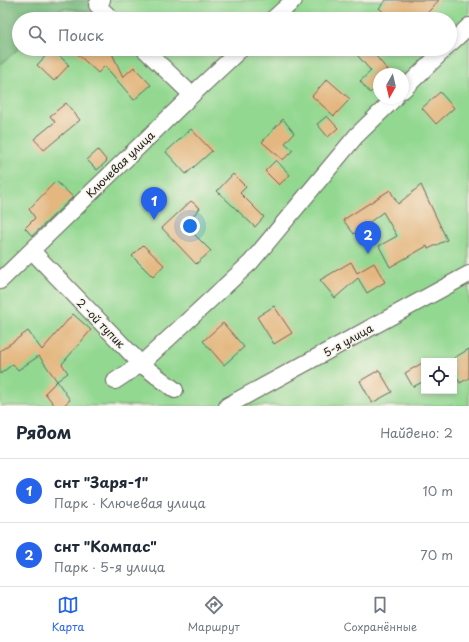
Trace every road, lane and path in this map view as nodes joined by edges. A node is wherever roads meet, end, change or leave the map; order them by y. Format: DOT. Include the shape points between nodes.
graph roads {
  1 [pos="102,0"];
  2 [pos="294,0"];
  3 [pos="105,12"];
  4 [pos="281,12"];
  5 [pos="469,26"];
  6 [pos="457,37"];
  7 [pos="151,56"];
  8 [pos="234,56"];
  9 [pos="438,56"];
  10 [pos="409,84"];
  11 [pos="192,95"];
  12 [pos="389,104"];
  13 [pos="32,251"];
  14 [pos="469,274"];
  15 [pos="1,278"];
  16 [pos="141,364"];
  17 [pos="115,381"];
  18 [pos="175,390"];
  19 [pos="227,406"];
  1 -- 3 [label="street" via="97,4"];
  2 -- 4 [label="street"];
  5 -- 6 [label="street"];
  7 -- 11 [label="street"];
  8 -- 11 [label="street, Ключевая улица"];
  9 -- 10 [label="street"];
  11 -- 13 [label="street, Ключевая улица"];
  12 -- 16 [label="street" via="356,136 251,262"];
  13 -- 15 [label="street, Ключевая улица"];
  13 -- 16 [label="street, 2 -ой тупик"];
  14 -- 19 [label="street, 5-я улица"];
  16 -- 17 [label="street"];
  16 -- 18 [label="street, 2 -ой тупик"];
}
